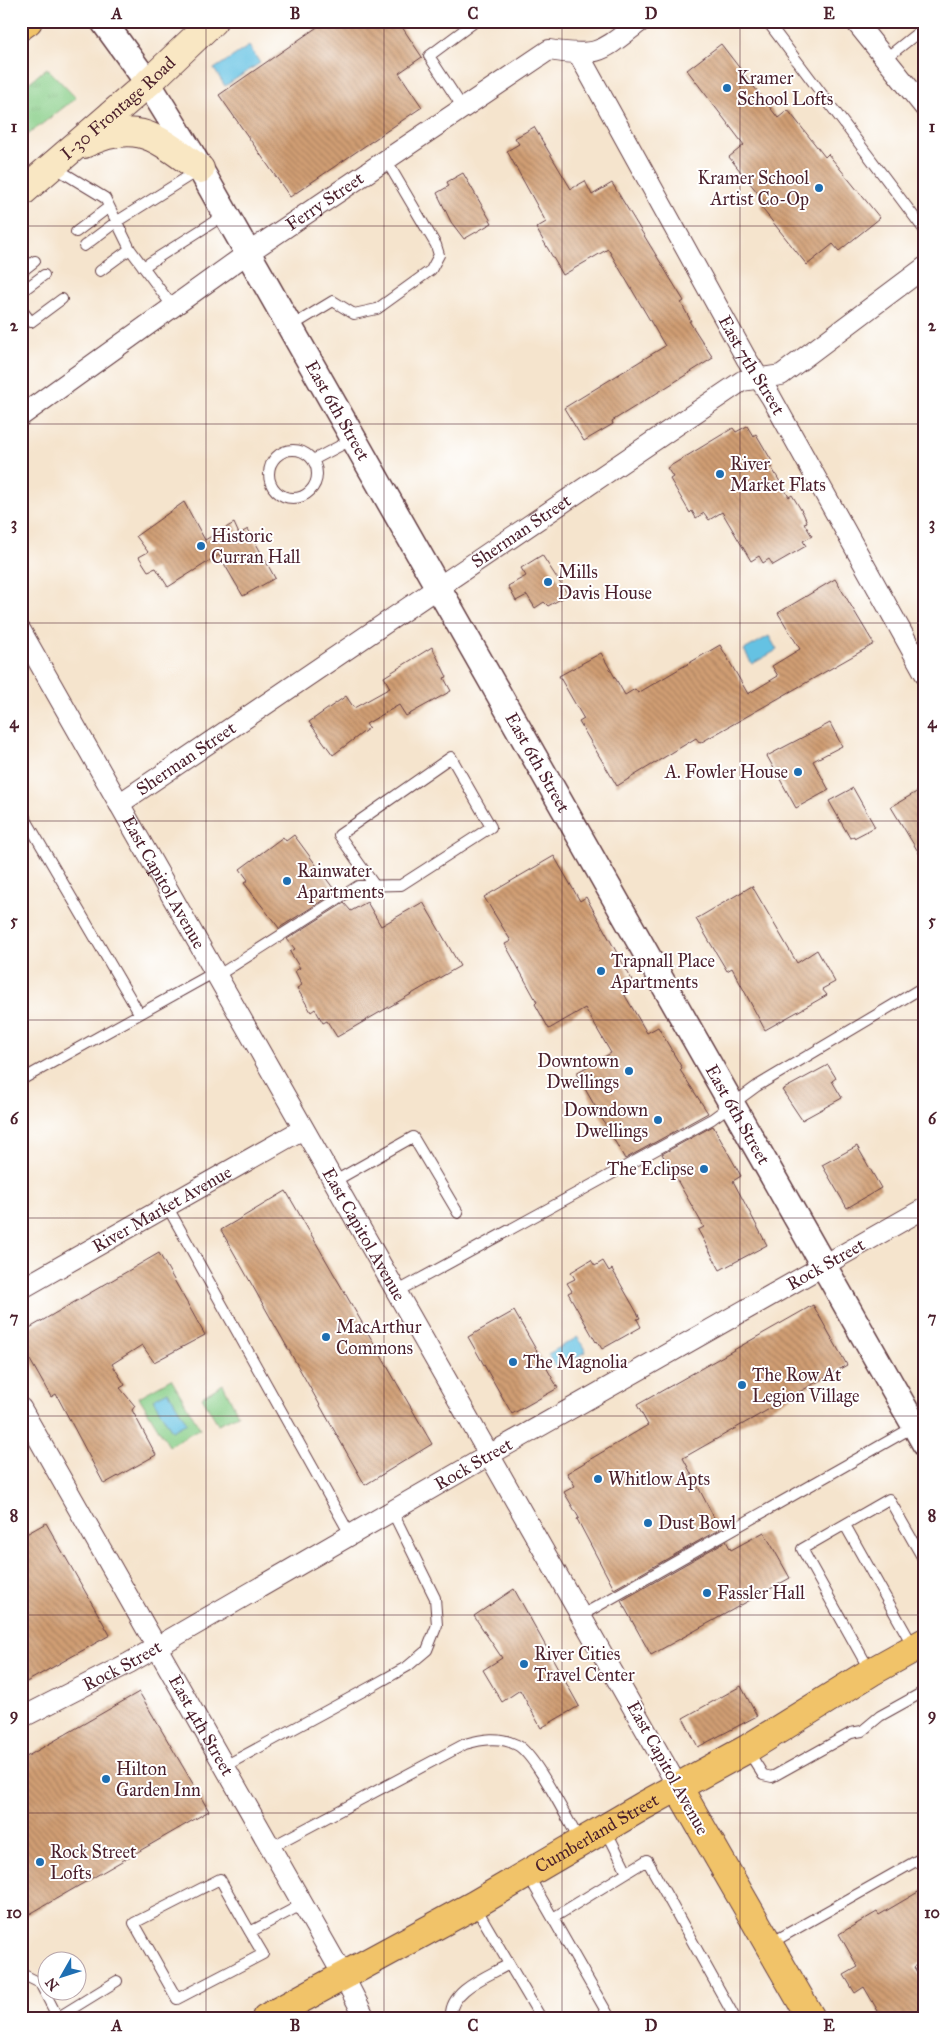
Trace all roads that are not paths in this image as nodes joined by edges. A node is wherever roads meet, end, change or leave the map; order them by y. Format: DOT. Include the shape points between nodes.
graph roads {
  1 [pos="28,21"];
  2 [pos="213,21"];
  3 [pos="476,21"];
  4 [pos="641,21"];
  5 [pos="767,21"];
  6 [pos="855,21"];
  7 [pos="21,26"];
  8 [pos="106,26"];
  9 [pos="925,27"];
  10 [pos="580,55"];
  11 [pos="885,59"];
  12 [pos="148,82"];
  13 [pos="463,108"];
  14 [pos="925,108"];
  15 [pos="59,159"];
  16 [pos="386,160"];
  17 [pos="200,169"];
  18 [pos="21,193"];
  19 [pos="109,207"];
  20 [pos="226,214"];
  21 [pos="116,222"];
  22 [pos="925,230"];
  23 [pos="76,232"];
  24 [pos="84,246"];
  25 [pos="130,249"];
  26 [pos="248,253"];
  27 [pos="36,261"];
  28 [pos="143,267"];
  29 [pos="925,267"];
  30 [pos="100,271"];
  31 [pos="21,272"];
  32 [pos="44,275"];
  33 [pos="21,292"];
  34 [pos="62,299"];
  35 [pos="173,307"];
  36 [pos="21,309"];
  37 [pos="290,327"];
  38 [pos="759,377"];
  39 [pos="21,416"];
  40 [pos="353,439"];
  41 [pos="313,460"];
  42 [pos="436,588"];
  43 [pos="23,640"];
  44 [pos="925,674"];
  45 [pos="119,804"];
  46 [pos="21,812"];
  47 [pos="375,886"];
  48 [pos="216,974"];
  49 [pos="925,986"];
  50 [pos="139,1013"];
  51 [pos="21,1080"];
  52 [pos="731,1104"];
  53 [pos="303,1129"];
  54 [pos="335,1182"];
  55 [pos="168,1206"];
  56 [pos="925,1208"];
  57 [pos="458,1213"];
  58 [pos="824,1266"];
  59 [pos="21,1289"];
  60 [pos="398,1291"];
  61 [pos="21,1408"];
  62 [pos="920,1435"];
  63 [pos="489,1455"];
  64 [pos="393,1513"];
  65 [pos="845,1525"];
  66 [pos="351,1536"];
  67 [pos="925,1562"];
  68 [pos="582,1615"];
  69 [pos="919,1645"];
  70 [pos="157,1647"];
  71 [pos="871,1672"];
  72 [pos="925,1690"];
  73 [pos="21,1718"];
  74 [pos="747,1749"];
  75 [pos="225,1766"];
  76 [pos="678,1787"];
  77 [pos="605,1828"];
  78 [pos="581,1843"];
  79 [pos="270,1847"];
  80 [pos="925,1856"];
  81 [pos="627,1872"];
  82 [pos="528,1874"];
  83 [pos="303,1904"];
  84 [pos="474,1905"];
  85 [pos="553,1918"];
  86 [pos="250,1932"];
  87 [pos="770,1944"];
  88 [pos="509,1964"];
  89 [pos="343,1975"];
  90 [pos="21,1978"];
  91 [pos="117,1981"];
  92 [pos="58,2018"];
  93 [pos="266,2018"];
  94 [pos="366,2018"];
  95 [pos="451,2018"];
  96 [pos="541,2018"];
  97 [pos="610,2018"];
  98 [pos="735,2018"];
  99 [pos="811,2018"];
  1 -- 7 [label="main road"];
  2 -- 12 [label="main road, I-30 Frontage Road"];
  3 -- 13 [label="lane" via="429,56"];
  4 -- 10 [label="street, Ferry Street" via="603,50"];
  5 -- 22 [label="lane"];
  6 -- 11 [label="street"];
  8 -- 12 [label="street, East 6th Street"];
  9 -- 11 [label="lane"];
  10 -- 13 [label="street, Ferry Street" via="549,50"];
  10 -- 38 [label="street, East 7th Street"];
  11 -- 14 [label="street"];
  12 -- 15 [label="main road, I-30 Frontage Road"];
  12 -- 17 [label="street, East 6th Street"];
  13 -- 16 [label="street, Ferry Street"];
  15 -- 17 [label="main road" via="106,133 130,131 156,138"];
  15 -- 18 [label="main road, I-30 Frontage Road"];
  15 -- 19 [label="lane" via="104,198"];
  16 -- 26 [label="street, Ferry Street"];
  16 -- 37 [label="lane" via="439,255 431,270 377,309 354,314 333,301"];
  17 -- 20 [label="street, East 6th Street"];
  17 -- 21 [label="lane"];
  19 -- 21 [label="lane"];
  19 -- 23 [label="lane"];
  20 -- 26 [label="street, East 6th Street"];
  20 -- 28 [label="lane"];
  21 -- 24 [label="lane"];
  21 -- 25 [label="lane"];
  25 -- 28 [label="lane"];
  25 -- 30 [label="lane"];
  26 -- 35 [label="street, Ferry Street"];
  26 -- 37 [label="street, East 6th Street"];
  27 -- 31 [label="lane"];
  28 -- 35 [label="lane"];
  29 -- 38 [label="street, Sherman Street" via="781,376"];
  32 -- 33 [label="lane"];
  34 -- 36 [label="lane" via="31,322"];
  35 -- 39 [label="street, Ferry Street"];
  37 -- 40 [label="street, East 6th Street"];
  38 -- 42 [label="street, Sherman Street" via="742,381"];
  38 -- 44 [label="street, East 7th Street"];
  40 -- 41 [label="lane"];
  40 -- 42 [label="street, East 6th Street"];
  41 -- 41 [label="lane" via="299,451 280,454 274,460 270,473 272,486 289,498 298,498 311,490 317,479"];
  42 -- 45 [label="street, Sherman Street"];
  42 -- 52 [label="street, East 6th Street"];
  43 -- 45 [label="street, East Capitol Avenue"];
  45 -- 48 [label="street, East Capitol Avenue"];
  46 -- 50 [label="lane"];
  47 -- 47 [label="lane" via="401,885 491,827 451,757 339,835"];
  47 -- 48 [label="lane" via="358,886"];
  48 -- 50 [label="lane"];
  48 -- 53 [label="street, East Capitol Avenue"];
  49 -- 52 [label="lane"];
  50 -- 51 [label="lane"];
  52 -- 58 [label="street, East 6th Street"];
  52 -- 60 [label="lane" via="712,1119"];
  53 -- 54 [label="street, East Capitol Avenue"];
  53 -- 55 [label="street, River Market Avenue"];
  54 -- 57 [label="lane" via="413,1137"];
  54 -- 60 [label="street, East Capitol Avenue"];
  55 -- 59 [label="street, River Market Avenue"];
  55 -- 66 [label="lane"];
  56 -- 58 [label="street, Rock Street"];
  58 -- 62 [label="street, East 6th Street"];
  58 -- 63 [label="street, Rock Street"];
  60 -- 63 [label="street, East Capitol Avenue"];
  61 -- 70 [label="street, East 4th Street"];
  62 -- 68 [label="lane"];
  63 -- 64 [label="street, Rock Street"];
  63 -- 68 [label="street, East Capitol Avenue"];
  64 -- 66 [label="street, Rock Street"];
  64 -- 75 [label="lane" via="434,1598 437,1625 427,1650 384,1680"];
  65 -- 67 [label="lane" via="889,1500"];
  65 -- 69 [label="lane"];
  65 -- 71 [label="lane" via="802,1549"];
  66 -- 70 [label="street, Rock Street"];
  68 -- 76 [label="street, East Capitol Avenue"];
  69 -- 71 [label="main road, Cumberland Street"];
  70 -- 73 [label="street, Rock Street"];
  70 -- 75 [label="street, East 4th Street"];
  71 -- 74 [label="main road, Cumberland Street"];
  72 -- 74 [label="lane" via="880,1716 862,1731 851,1733 772,1777 763,1775"];
  74 -- 76 [label="main road, Cumberland Street"];
  75 -- 79 [label="street, East 4th Street"];
  76 -- 77 [label="main road, Cumberland Street"];
  76 -- 87 [label="main road, East Capitol Avenue"];
  77 -- 78 [label="main road, Cumberland Street"];
  77 -- 81 [label="lane"];
  78 -- 79 [label="lane" via="539,1769 518,1745 489,1738 465,1744"];
  78 -- 82 [label="main road, Cumberland Street"];
  79 -- 83 [label="street, East 4th Street"];
  80 -- 87 [label="lane"];
  81 -- 85 [label="lane"];
  81 -- 98 [label="lane" via="647,1860"];
  82 -- 84 [label="main road, Cumberland Street"];
  82 -- 85 [label="lane"];
  83 -- 86 [label="lane"];
  83 -- 89 [label="street, East 4th Street"];
  84 -- 88 [label="lane"];
  84 -- 89 [label="main road, Cumberland Street"];
  85 -- 97 [label="lane"];
  86 -- 86 [label="lane" via="263,1954 177,1999 134,1923 220,1879"];
  87 -- 99 [label="main road, East Capitol Avenue"];
  88 -- 95 [label="lane" via="463,1991 454,2001"];
  88 -- 96 [label="lane"];
  89 -- 93 [label="main road, Cumberland Street"];
  89 -- 94 [label="street, East 4th Street"];
  90 -- 92 [label="lane" via="26,1976 40,1983"];
  91 -- 92 [label="lane"];
}
